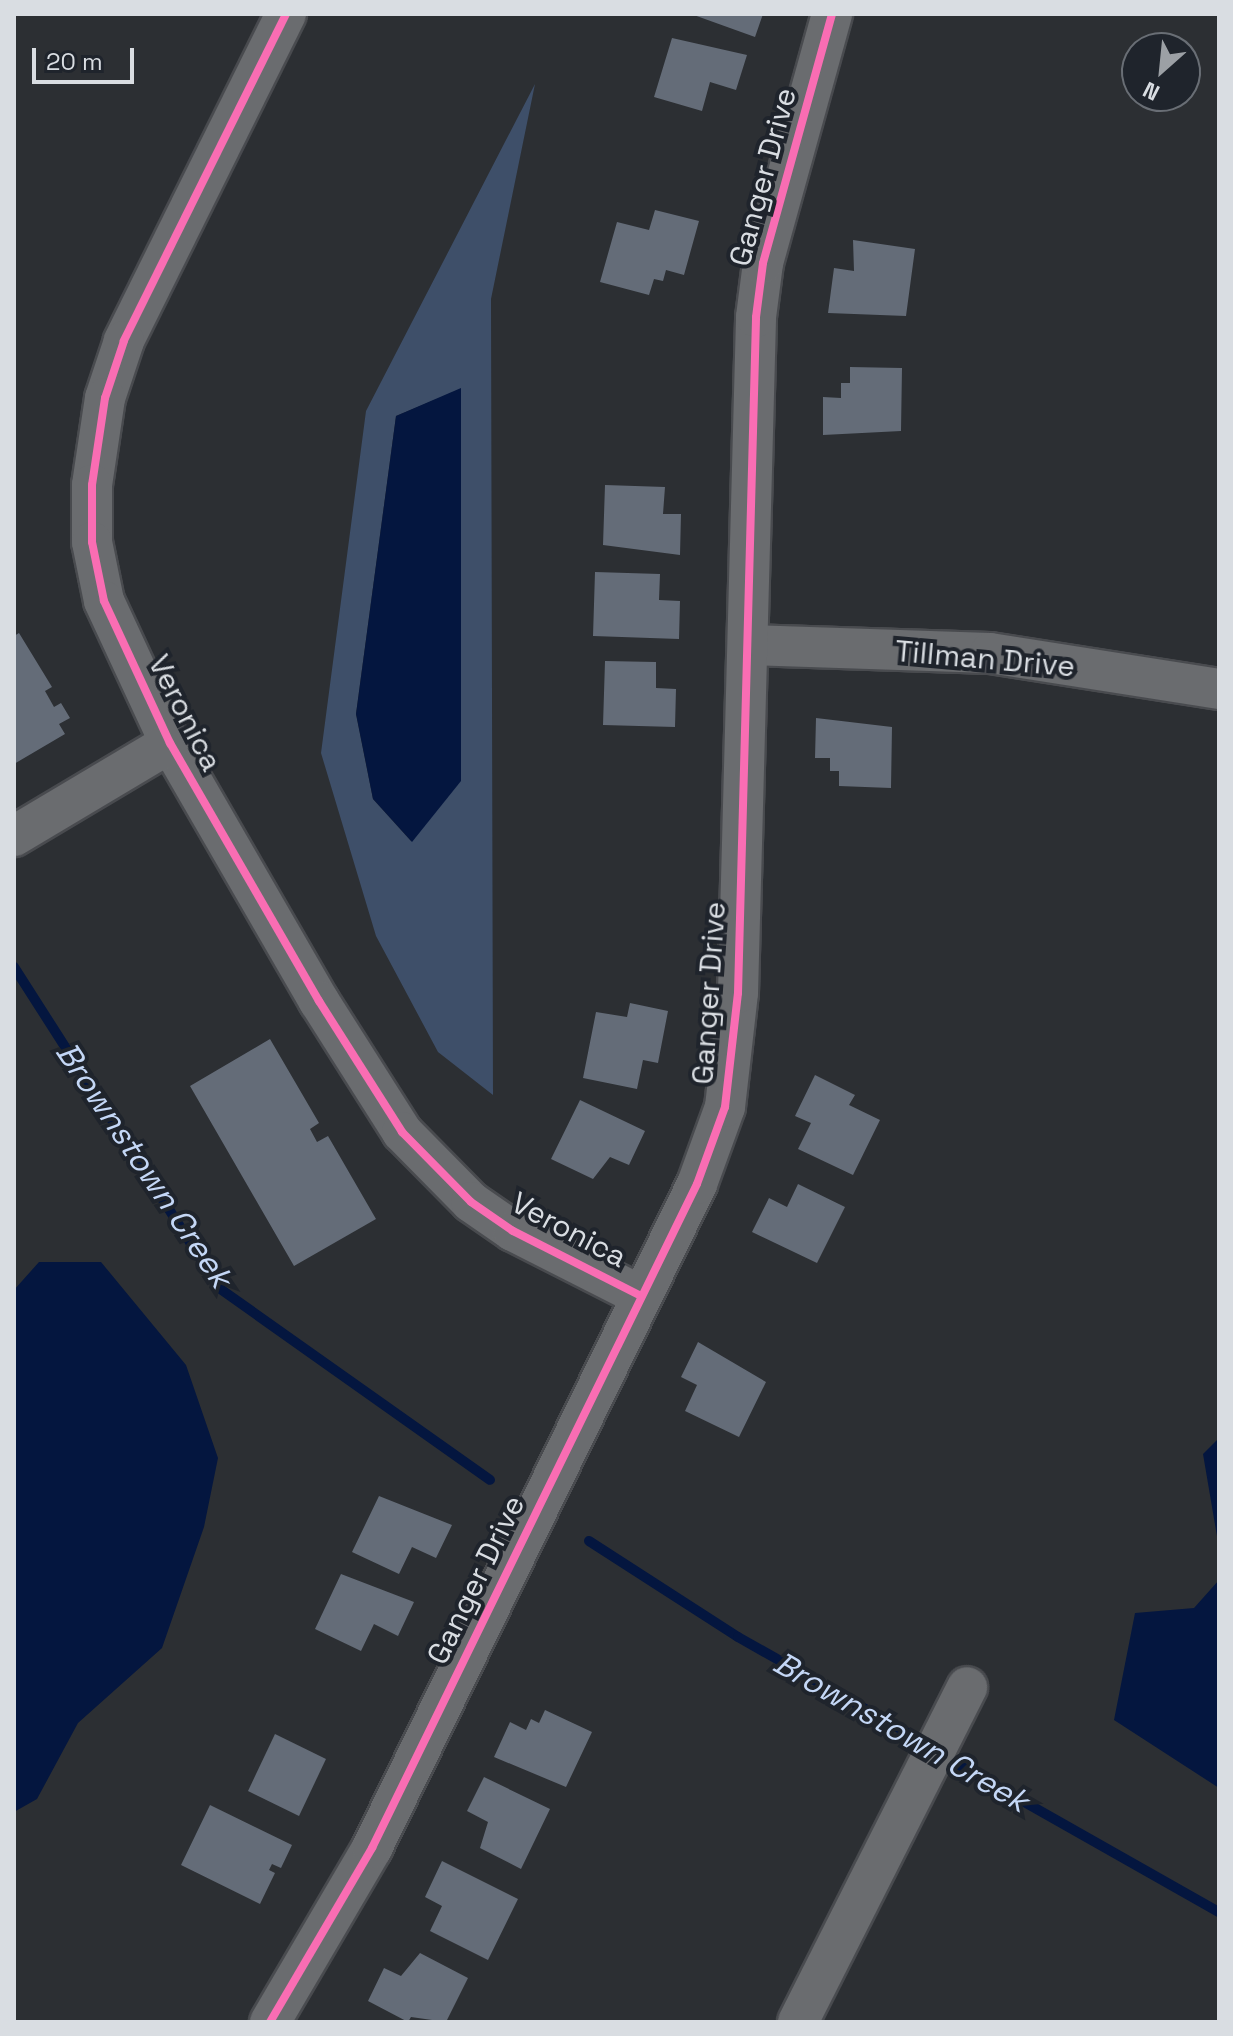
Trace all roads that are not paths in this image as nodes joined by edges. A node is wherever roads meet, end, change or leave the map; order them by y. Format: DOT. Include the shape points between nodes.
graph roads {
  1 [pos="286,14"];
  2 [pos="832,14"];
  3 [pos="749,645"];
  4 [pos="1219,689"];
  5 [pos="170,743"];
  6 [pos="14,836"];
  7 [pos="641,1296"];
  8 [pos="967,1687"];
  9 [pos="270,2022"];
  10 [pos="798,2022"];
  1 -- 5 [label="street, Veronica" via="124,341 97,440 92,542 104,601"];
  2 -- 3 [label="street, Ganger Drive" via="760,279"];
  3 -- 4 [label="street, Tillman Drive" via="990,653"];
  3 -- 7 [label="street, Ganger Drive" via="734,1061 709,1157"];
  5 -- 6 [label="street"];
  5 -- 7 [label="street, Veronica" via="319,1001 402,1132 462,1194 513,1231"];
  7 -- 9 [label="street, Ganger Drive" via="349,1893"];
  8 -- 10 [label="street"];
}
